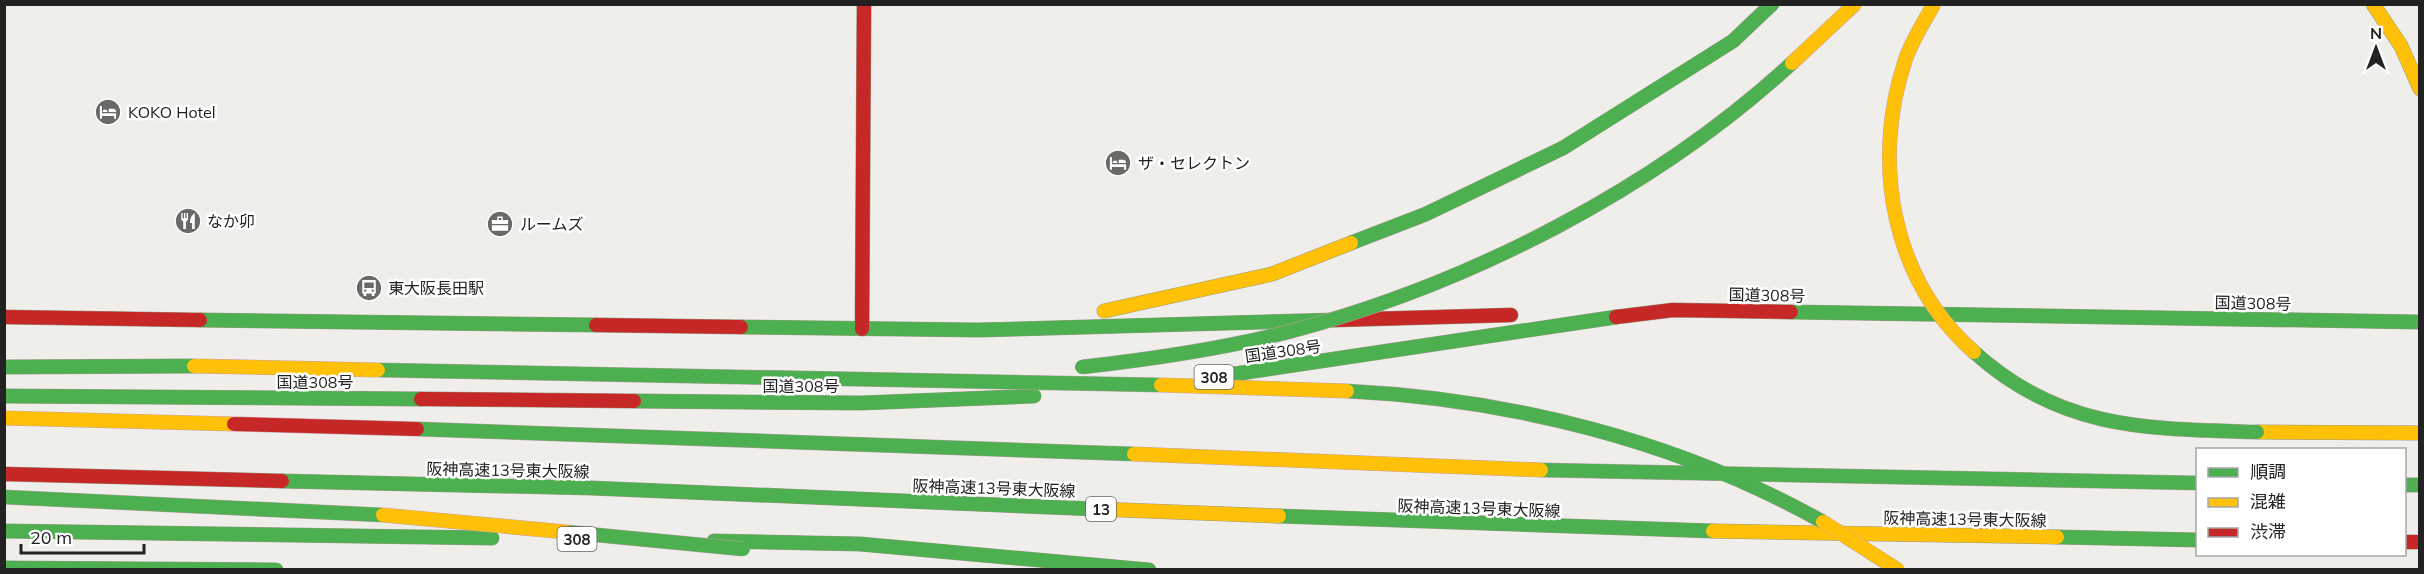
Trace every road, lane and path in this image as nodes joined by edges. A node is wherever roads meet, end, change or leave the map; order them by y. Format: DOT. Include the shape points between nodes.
graph roads {
  1 [pos="864,4"];
  2 [pos="1772,4"];
  3 [pos="1855,4"];
  4 [pos="1934,4"];
  5 [pos="2373,4"];
  6 [pos="2420,89"];
  7 [pos="1673,310"];
  8 [pos="4,317"];
  9 [pos="2420,322"];
  10 [pos="862,329"];
  11 [pos="978,330"];
  12 [pos="4,367"];
  13 [pos="912,380"];
  14 [pos="4,396"];
  15 [pos="4,418"];
  16 [pos="2420,433"];
  17 [pos="4,474"];
  18 [pos="2196,483"];
  19 [pos="4,497"];
  20 [pos="4,531"];
  21 [pos="2196,540"];
  22 [pos="814,557"];
  23 [pos="4,568"];
  24 [pos="276,570"];
  25 [pos="1149,570"];
  26 [pos="1898,570"];
  1 -- 10 [label="main road"];
  2 -- 11 [label="main road" via="1733,41 1563,148 1426,214 1272,274 1127,307"];
  3 -- 13 [label="main road, bridge" via="1797,60 1716,126 1625,186 1519,245 1406,295 1293,331 1173,356 1045,371"];
  4 -- 16 [label="main road, bridge" via="1899,72 1888,120 1887,174 1894,224 1910,271 1932,308 1964,347 2008,382 2055,406 2111,422 2180,430"];
  5 -- 6 [label="main road" via="2401,46"];
  7 -- 9 [label="main road, 国道308号 / 308"];
  7 -- 11 [label="main road, 308"];
  7 -- 14 [label="main road, 国道308号 / 308" via="1168,384 1013,398 849,403"];
  8 -- 10 [label="main road, 308"];
  10 -- 11 [label="main road, 308"];
  12 -- 13 [label="main road, bridge" via="194,366"];
  13 -- 26 [label="main road, bridge" via="1368,392 1483,405 1583,427 1687,461 1795,507"];
  15 -- 18 [label="main road, bridge" via="593,433 1591,472"];
  17 -- 21 [label="main road, 阪神高速13号東大阪線 / 13, bridge" via="591,488 1601,529"];
  19 -- 22 [label="main road, bridge" via="377,514 563,529"];
  20 -- 25 [label="main road, 308" via="860,544"];
  23 -- 24 [label="main road"];
}
